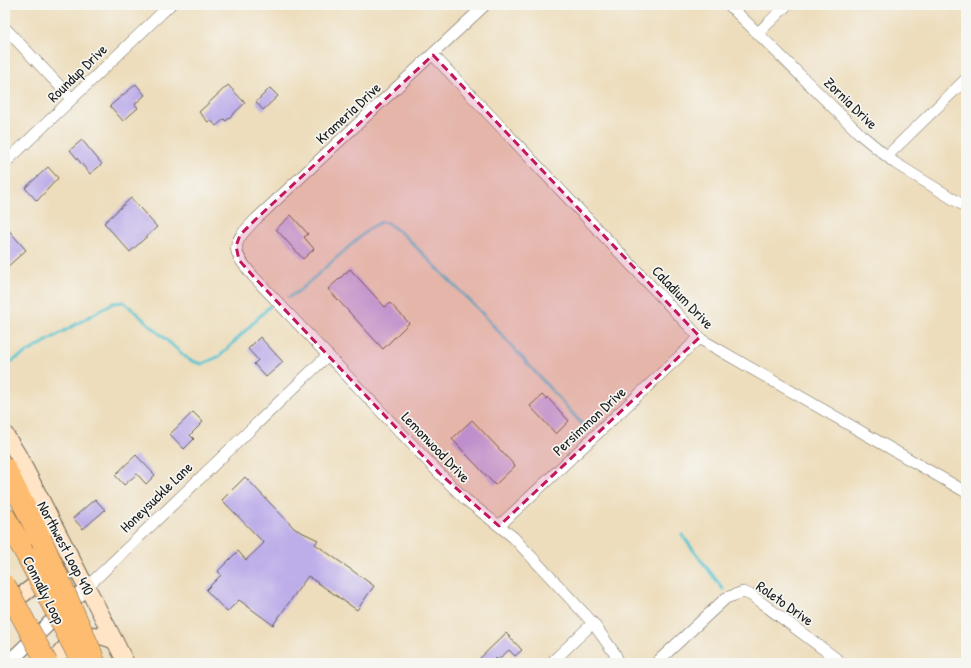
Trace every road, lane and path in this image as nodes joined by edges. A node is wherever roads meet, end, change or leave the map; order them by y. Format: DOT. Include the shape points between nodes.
graph roads {
  1 [pos="170,5"];
  2 [pos="485,5"];
  3 [pos="729,5"];
  4 [pos="787,5"];
  5 [pos="5,28"];
  6 [pos="758,33"];
  7 [pos="433,55"];
  8 [pos="966,79"];
  9 [pos="72,99"];
  10 [pos="888,156"];
  11 [pos="5,163"];
  12 [pos="966,207"];
  13 [pos="236,246"];
  14 [pos="700,338"];
  15 [pos="328,355"];
  16 [pos="5,434"];
  17 [pos="5,468"];
  18 [pos="966,492"];
  19 [pos="5,517"];
  20 [pos="51,519"];
  21 [pos="499,526"];
  22 [pos="5,585"];
  23 [pos="87,587"];
  24 [pos="5,608"];
  25 [pos="24,619"];
  26 [pos="593,623"];
  27 [pos="115,641"];
  28 [pos="87,659"];
  29 [pos="8,663"];
  30 [pos="38,663"];
  31 [pos="47,663"];
  32 [pos="52,663"];
  33 [pos="126,663"];
  34 [pos="552,663"];
  35 [pos="619,663"];
  36 [pos="656,663"];
  37 [pos="842,663"];
  1 -- 9 [label="street, Roundup Drive"];
  2 -- 7 [label="street, Krameria Drive"];
  3 -- 6 [label="street, Zornia Drive"];
  4 -- 6 [label="street"];
  5 -- 9 [label="street"];
  6 -- 10 [label="street, Zornia Drive" via="861,135"];
  7 -- 13 [label="street, Krameria Drive" via="256,219 240,235"];
  7 -- 14 [label="street, Caladium Drive"];
  8 -- 10 [label="street"];
  9 -- 11 [label="street, Roundup Drive"];
  10 -- 12 [label="street, Zornia Drive" via="895,163"];
  13 -- 15 [label="street, Lemonwood Drive" via="239,260"];
  14 -- 18 [label="street, Caladium Drive"];
  14 -- 21 [label="street, Persimmon Drive"];
  15 -- 21 [label="street, Lemonwood Drive" via="465,499"];
  15 -- 23 [label="street, Honeysuckle Lane"];
  16 -- 20 [label="main road, Northwest Loop 410"];
  17 -- 28 [label="highway, bridge" via="41,539"];
  19 -- 28 [label="highway, Connally Loop, bridge"];
  20 -- 23 [label="main road, Northwest Loop 410"];
  20 -- 24 [label="main road" via="58,554 53,571"];
  21 -- 26 [label="street, Lemonwood Drive" via="513,536"];
  22 -- 25 [label="highway, Connally Loop, bridge"];
  23 -- 27 [label="main road, Northwest Loop 410"];
  23 -- 29 [label="street, Honeysuckle Lane"];
  25 -- 30 [label="highway, bridge"];
  25 -- 31 [label="highway, Connally Loop, bridge"];
  26 -- 34 [label="street"];
  26 -- 35 [label="street, Lemonwood Drive"];
  27 -- 32 [label="main road" via="96,634 78,636"];
  27 -- 33 [label="main road, Northwest Loop 410"];
  36 -- 37 [label="street, Roleto Drive" via="726,598 743,592 752,594"];
}
